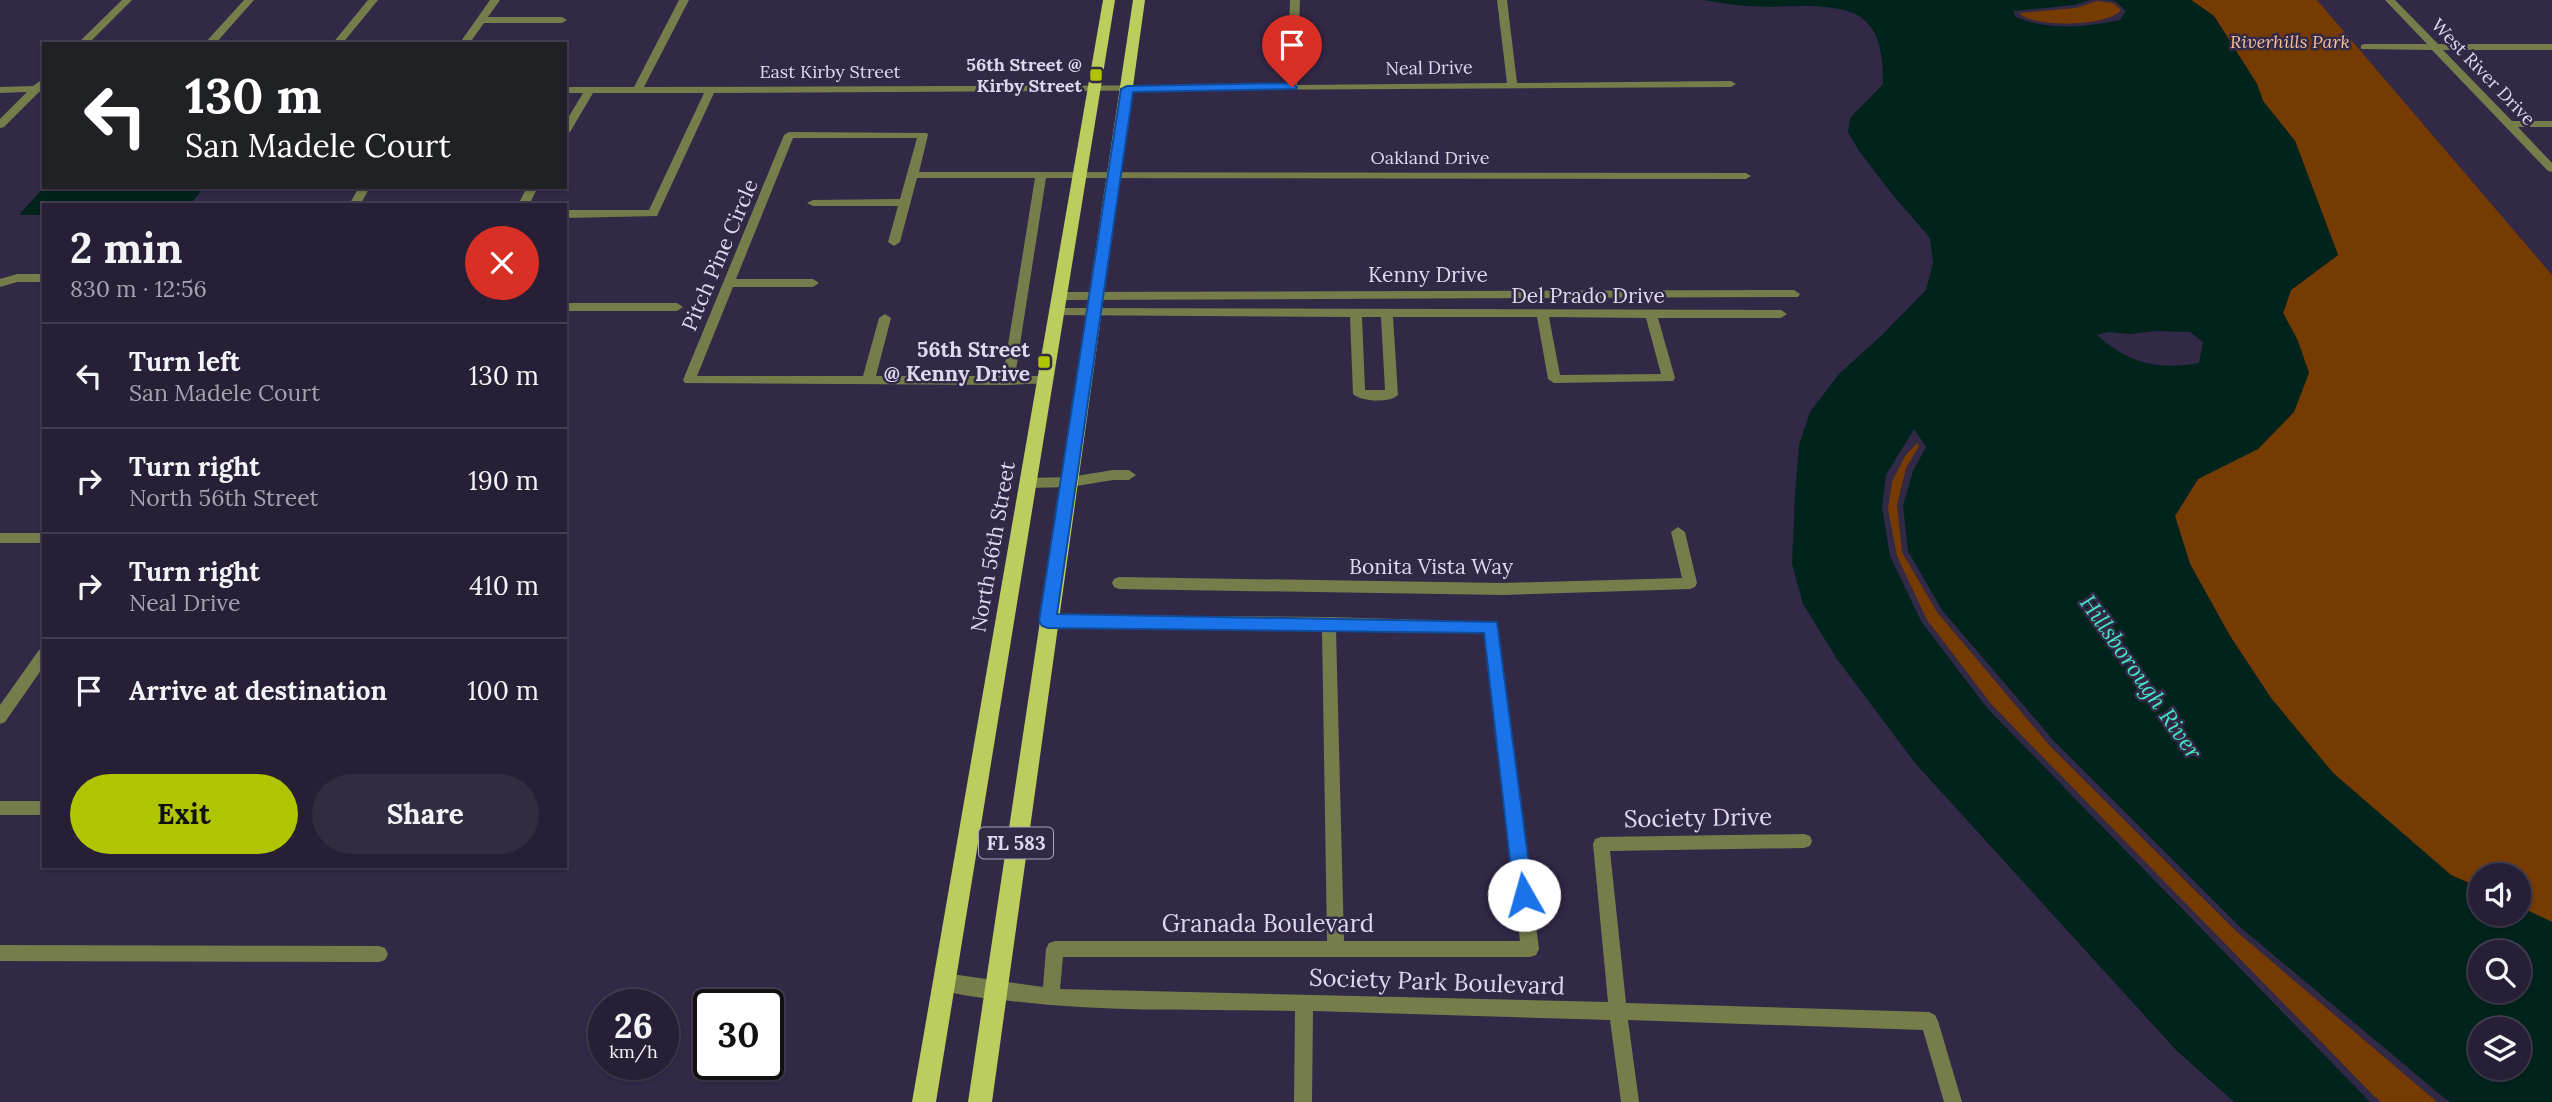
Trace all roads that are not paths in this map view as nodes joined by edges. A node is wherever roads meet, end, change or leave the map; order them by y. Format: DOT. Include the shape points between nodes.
graph roads {
  1 [pos="127,0"];
  2 [pos="249,0"];
  3 [pos="373,0"];
  4 [pos="495,0"];
  5 [pos="684,0"];
  6 [pos="1109,0"];
  7 [pos="1139,0"];
  8 [pos="1295,0"];
  9 [pos="1502,0"];
  10 [pos="2390,0"];
  11 [pos="481,20"];
  12 [pos="562,20"];
  13 [pos="84,42"];
  14 [pos="211,42"];
  15 [pos="339,42"];
  16 [pos="465,42"];
  17 [pos="2365,47"];
  18 [pos="2552,47"];
  19 [pos="2435,48"];
  20 [pos="1512,84"];
  21 [pos="1731,84"];
  22 [pos="1292,87"];
  23 [pos="39,89"];
  24 [pos="638,89"];
  25 [pos="1096,89"];
  26 [pos="1127,89"];
  27 [pos="0,90"];
  28 [pos="567,90"];
  29 [pos="590,90"];
  30 [pos="710,90"];
  31 [pos="2509,124"];
  32 [pos="2552,124"];
  33 [pos="0,125"];
  34 [pos="567,129"];
  35 [pos="2552,169"];
  36 [pos="911,175"];
  37 [pos="1082,175"];
  38 [pos="1114,175"];
  39 [pos="1041,176"];
  40 [pos="1746,176"];
  41 [pos="904,202"];
  42 [pos="813,203"];
  43 [pos="567,214"];
  44 [pos="894,242"];
  45 [pos="42,278"];
  46 [pos="0,283"];
  47 [pos="727,283"];
  48 [pos="813,283"];
  49 [pos="1794,294"];
  50 [pos="1059,304"];
  51 [pos="1095,304"];
  52 [pos="567,307"];
  53 [pos="677,307"];
  54 [pos="1356,314"];
  55 [pos="1387,314"];
  56 [pos="1781,314"];
  57 [pos="1543,315"];
  58 [pos="1651,315"];
  59 [pos="885,318"];
  60 [pos="1046,380"];
  61 [pos="868,381"];
  62 [pos="1008,381"];
  63 [pos="1129,475"];
  64 [pos="1070,482"];
  65 [pos="1029,483"];
  66 [pos="1678,533"];
  67 [pos="0,538"];
  68 [pos="42,538"];
  69 [pos="1119,583"];
  70 [pos="1048,621"];
  71 [pos="1329,623"];
  72 [pos="42,656"];
  73 [pos="0,691"];
  74 [pos="19,691"];
  75 [pos="0,717"];
  76 [pos="0,808"];
  77 [pos="42,808"];
  78 [pos="1804,841"];
  79 [pos="1336,948"];
  80 [pos="0,953"];
  81 [pos="379,954"];
  82 [pos="944,982"];
  83 [pos="994,993"];
  84 [pos="1051,998"];
  85 [pos="1304,1002"];
  86 [pos="1618,1012"];
  87 [pos="924,1102"];
  88 [pos="979,1102"];
  89 [pos="1303,1102"];
  90 [pos="1630,1102"];
  91 [pos="1953,1102"];
  1 -- 13 [label="street"];
  2 -- 14 [label="street"];
  3 -- 15 [label="street"];
  4 -- 11 [label="street"];
  5 -- 24 [label="street"];
  6 -- 25 [label="main road, North 56th Street / FL 583"];
  7 -- 26 [label="main road, FL 583"];
  8 -- 22 [label="street"];
  9 -- 20 [label="street"];
  10 -- 19 [label="street, West River Drive"];
  11 -- 12 [label="street"];
  11 -- 16 [label="street"];
  17 -- 19 [label="street"];
  18 -- 19 [label="street"];
  19 -- 31 [label="street, West River Drive"];
  20 -- 21 [label="street, Neal Drive"];
  20 -- 22 [label="street, Neal Drive"];
  22 -- 26 [label="street, Neal Drive"];
  23 -- 27 [label="street"];
  23 -- 33 [label="street"];
  24 -- 29 [label="street, East Kirby Street"];
  24 -- 30 [label="street, East Kirby Street"];
  25 -- 26 [label="street, East Kirby Street"];
  25 -- 30 [label="street, East Kirby Street"];
  25 -- 37 [label="main road, North 56th Street / FL 583"];
  26 -- 38 [label="main road, FL 583"];
  28 -- 29 [label="street, East Kirby Street"];
  29 -- 34 [label="street"];
  30 -- 43 [label="street" via="653,214"];
  31 -- 32 [label="street"];
  31 -- 35 [label="street, West River Drive"];
  36 -- 39 [label="street"];
  36 -- 41 [label="street"];
  36 -- 47 [label="street, Pitch Pine Circle" via="923,135 789,135"];
  37 -- 38 [label="street, Oakland Drive"];
  37 -- 39 [label="street"];
  37 -- 50 [label="main road, North 56th Street / FL 583"];
  38 -- 40 [label="street, Oakland Drive"];
  38 -- 51 [label="main road, FL 583"];
  39 -- 62 [label="street"];
  41 -- 42 [label="street"];
  41 -- 44 [label="street"];
  45 -- 46 [label="street"];
  47 -- 48 [label="street"];
  47 -- 61 [label="street, Pitch Pine Circle" via="689,380"];
  49 -- 51 [label="street, Kenny Drive"];
  50 -- 51 [label="street, Del Prado Drive"];
  50 -- 60 [label="main road, North 56th Street / FL 583"];
  51 -- 54 [label="street, Del Prado Drive"];
  51 -- 64 [label="main road, FL 583"];
  52 -- 53 [label="street"];
  54 -- 55 [label="street, Del Prado Drive"];
  54 -- 55 [label="street" via="1359,394 1392,395"];
  55 -- 57 [label="street, Del Prado Drive"];
  56 -- 58 [label="street, Del Prado Drive"];
  57 -- 58 [label="street, Del Prado Drive"];
  57 -- 58 [label="street" via="1555,379 1670,378"];
  59 -- 61 [label="street"];
  60 -- 62 [label="street, Pitch Pine Circle"];
  60 -- 65 [label="main road, North 56th Street / FL 583"];
  61 -- 62 [label="street, Pitch Pine Circle"];
  63 -- 64 [label="street"];
  64 -- 65 [label="street"];
  64 -- 70 [label="main road, FL 583"];
  65 -- 82 [label="main road, North 56th Street / FL 583"];
  66 -- 69 [label="street, Bonita Vista Way" via="1690,583 1490,589"];
  67 -- 68 [label="street"];
  70 -- 71 [label="street"];
  70 -- 83 [label="main road, FL 583"];
  71 -- 79 [label="street"];
  71 -- 79 [label="street, Granada Boulevard" via="1492,626 1530,949"];
  72 -- 74 [label="street"];
  73 -- 74 [label="street"];
  74 -- 75 [label="street"];
  76 -- 77 [label="street"];
  78 -- 86 [label="street, Society Drive" via="1601,844"];
  79 -- 84 [label="street, Granada Boulevard" via="1055,949"];
  80 -- 81 [label="street"];
  82 -- 83 [label="street, Society Park Boulevard"];
  82 -- 87 [label="main road, North 56th Street / FL 583"];
  83 -- 84 [label="street, Society Park Boulevard"];
  83 -- 88 [label="main road, FL 583"];
  84 -- 85 [label="street, Society Park Boulevard"];
  85 -- 86 [label="street, Society Park Boulevard"];
  85 -- 89 [label="street"];
  86 -- 90 [label="street, Society Drive"];
  86 -- 91 [label="street, Society Park Boulevard" via="1929,1021"];
}
